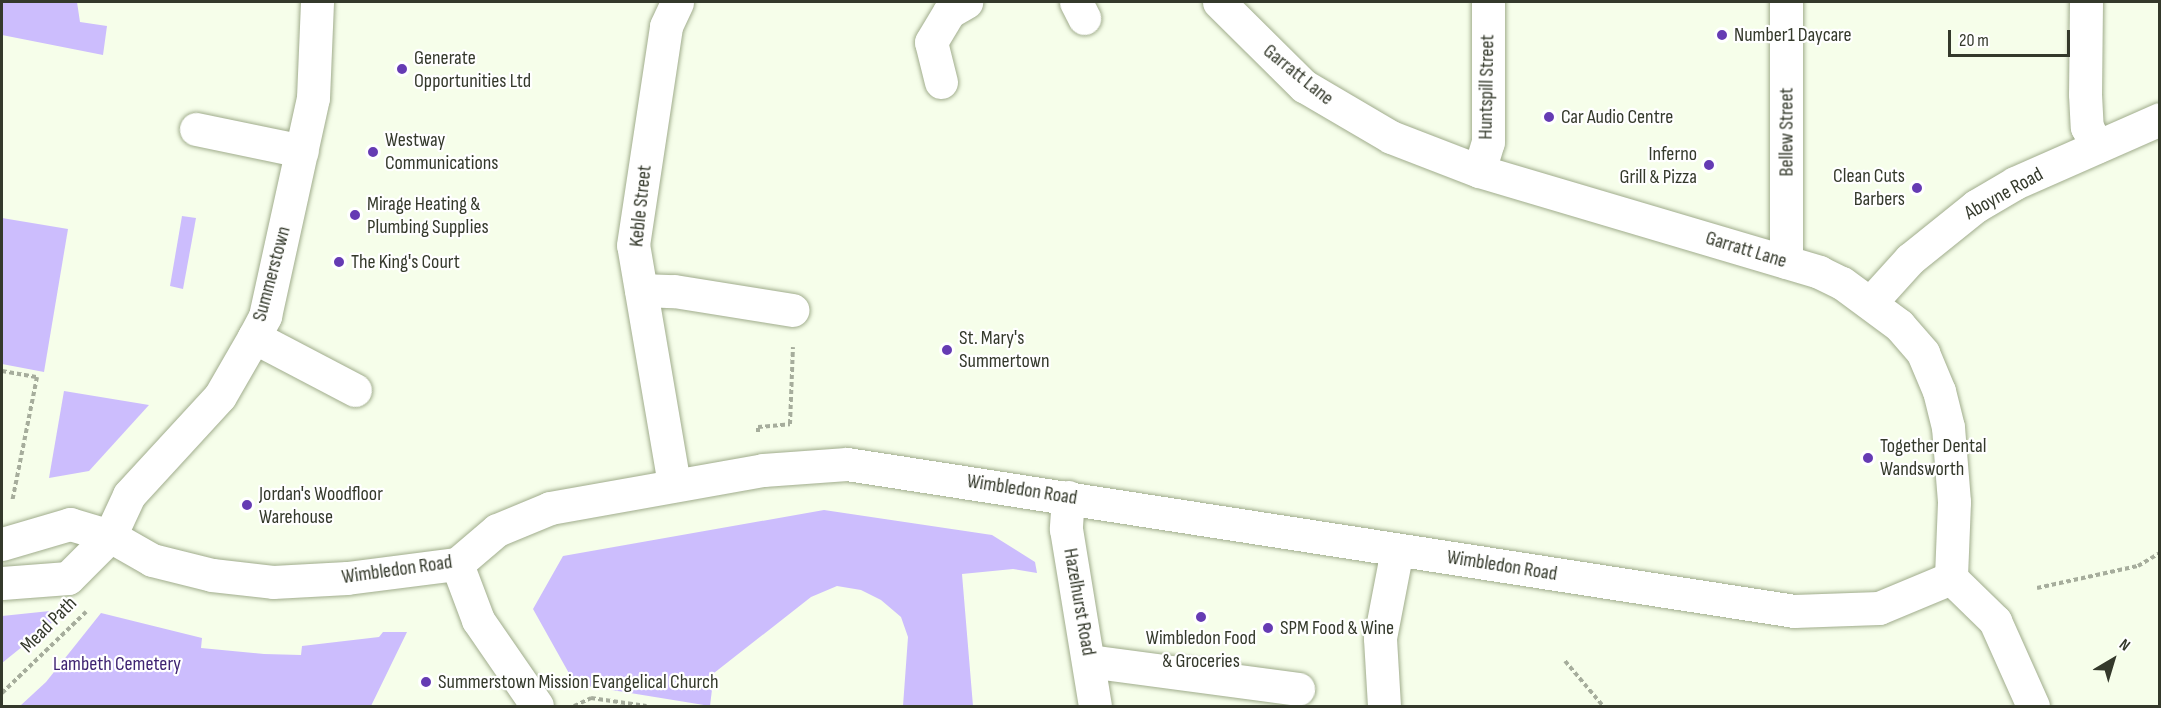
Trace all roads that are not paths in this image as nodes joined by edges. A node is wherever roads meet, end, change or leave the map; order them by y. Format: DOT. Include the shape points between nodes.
graph roads {
  1 [pos="317,2"];
  2 [pos="676,2"];
  3 [pos="966,2"];
  4 [pos="1219,2"];
  5 [pos="1488,2"];
  6 [pos="1786,2"];
  7 [pos="2086,2"];
  8 [pos="941,82"];
  9 [pos="2160,119"];
  10 [pos="196,129"];
  11 [pos="2097,147"];
  12 [pos="302,151"];
  13 [pos="1479,171"];
  14 [pos="1786,262"];
  15 [pos="641,290"];
  16 [pos="1870,302"];
  17 [pos="792,310"];
  18 [pos="254,337"];
  19 [pos="355,390"];
  20 [pos="674,484"];
  21 [pos="1068,497"];
  22 [pos="110,536"];
  23 [pos="2,544"];
  24 [pos="1397,550"];
  25 [pos="457,564"];
  26 [pos="1951,578"];
  27 [pos="2,583"];
  28 [pos="1089,661"];
  29 [pos="1298,689"];
  30 [pos="1229,693"];
  31 [pos="537,706"];
  32 [pos="1095,706"];
  33 [pos="1384,706"];
  34 [pos="2034,706"];
  1 -- 12 [label="street, Summerstown" via="316,83"];
  2 -- 15 [label="street, Keble Street" via="666,26 633,244"];
  3 -- 8 [label="street" via="949,12 931,42"];
  4 -- 13 [label="street, Garratt Lane" via="1304,86 1391,137"];
  5 -- 13 [label="street, Huntspill Street" via="1488,142"];
  6 -- 14 [label="street, Bellew Street"];
  7 -- 11 [label="street" via="2087,127"];
  9 -- 11 [label="street, Aboyne Road"];
  10 -- 12 [label="street"];
  11 -- 16 [label="street, Aboyne Road" via="2015,183 1976,206 1910,259"];
  12 -- 18 [label="street, Summerstown" via="265,316"];
  13 -- 14 [label="street, Garratt Lane"];
  14 -- 16 [label="street, Garratt Lane" via="1842,283"];
  15 -- 17 [label="street" via="674,291"];
  15 -- 20 [label="street, Keble Street"];
  16 -- 26 [label="street, Garratt Lane" via="1899,325 1923,353 1939,391 1948,427 1954,502"];
  18 -- 19 [label="street"];
  18 -- 22 [label="street, Summerstown" via="220,396 129,495"];
  20 -- 21 [label="street, Wimbledon Road" via="763,470 847,464"];
  20 -- 25 [label="street, Wimbledon Road" via="532,514 497,530"];
  21 -- 24 [label="street, Wimbledon Road"];
  21 -- 28 [label="street, Hazelhurst Road" via="1066,529"];
  22 -- 23 [label="street, Wimbledon Road" via="70,524"];
  22 -- 25 [label="street, Wimbledon Road" via="152,560 212,575 273,582 347,578"];
  22 -- 27 [label="street" via="68,578"];
  24 -- 26 [label="street, Wimbledon Road" via="1794,611 1879,608"];
  24 -- 33 [label="street" via="1380,638"];
  25 -- 31 [label="street" via="478,620"];
  26 -- 34 [label="street" via="1995,621"];
  28 -- 30 [label="street"];
  28 -- 32 [label="street, Hazelhurst Road"];
  29 -- 30 [label="street"];
}
